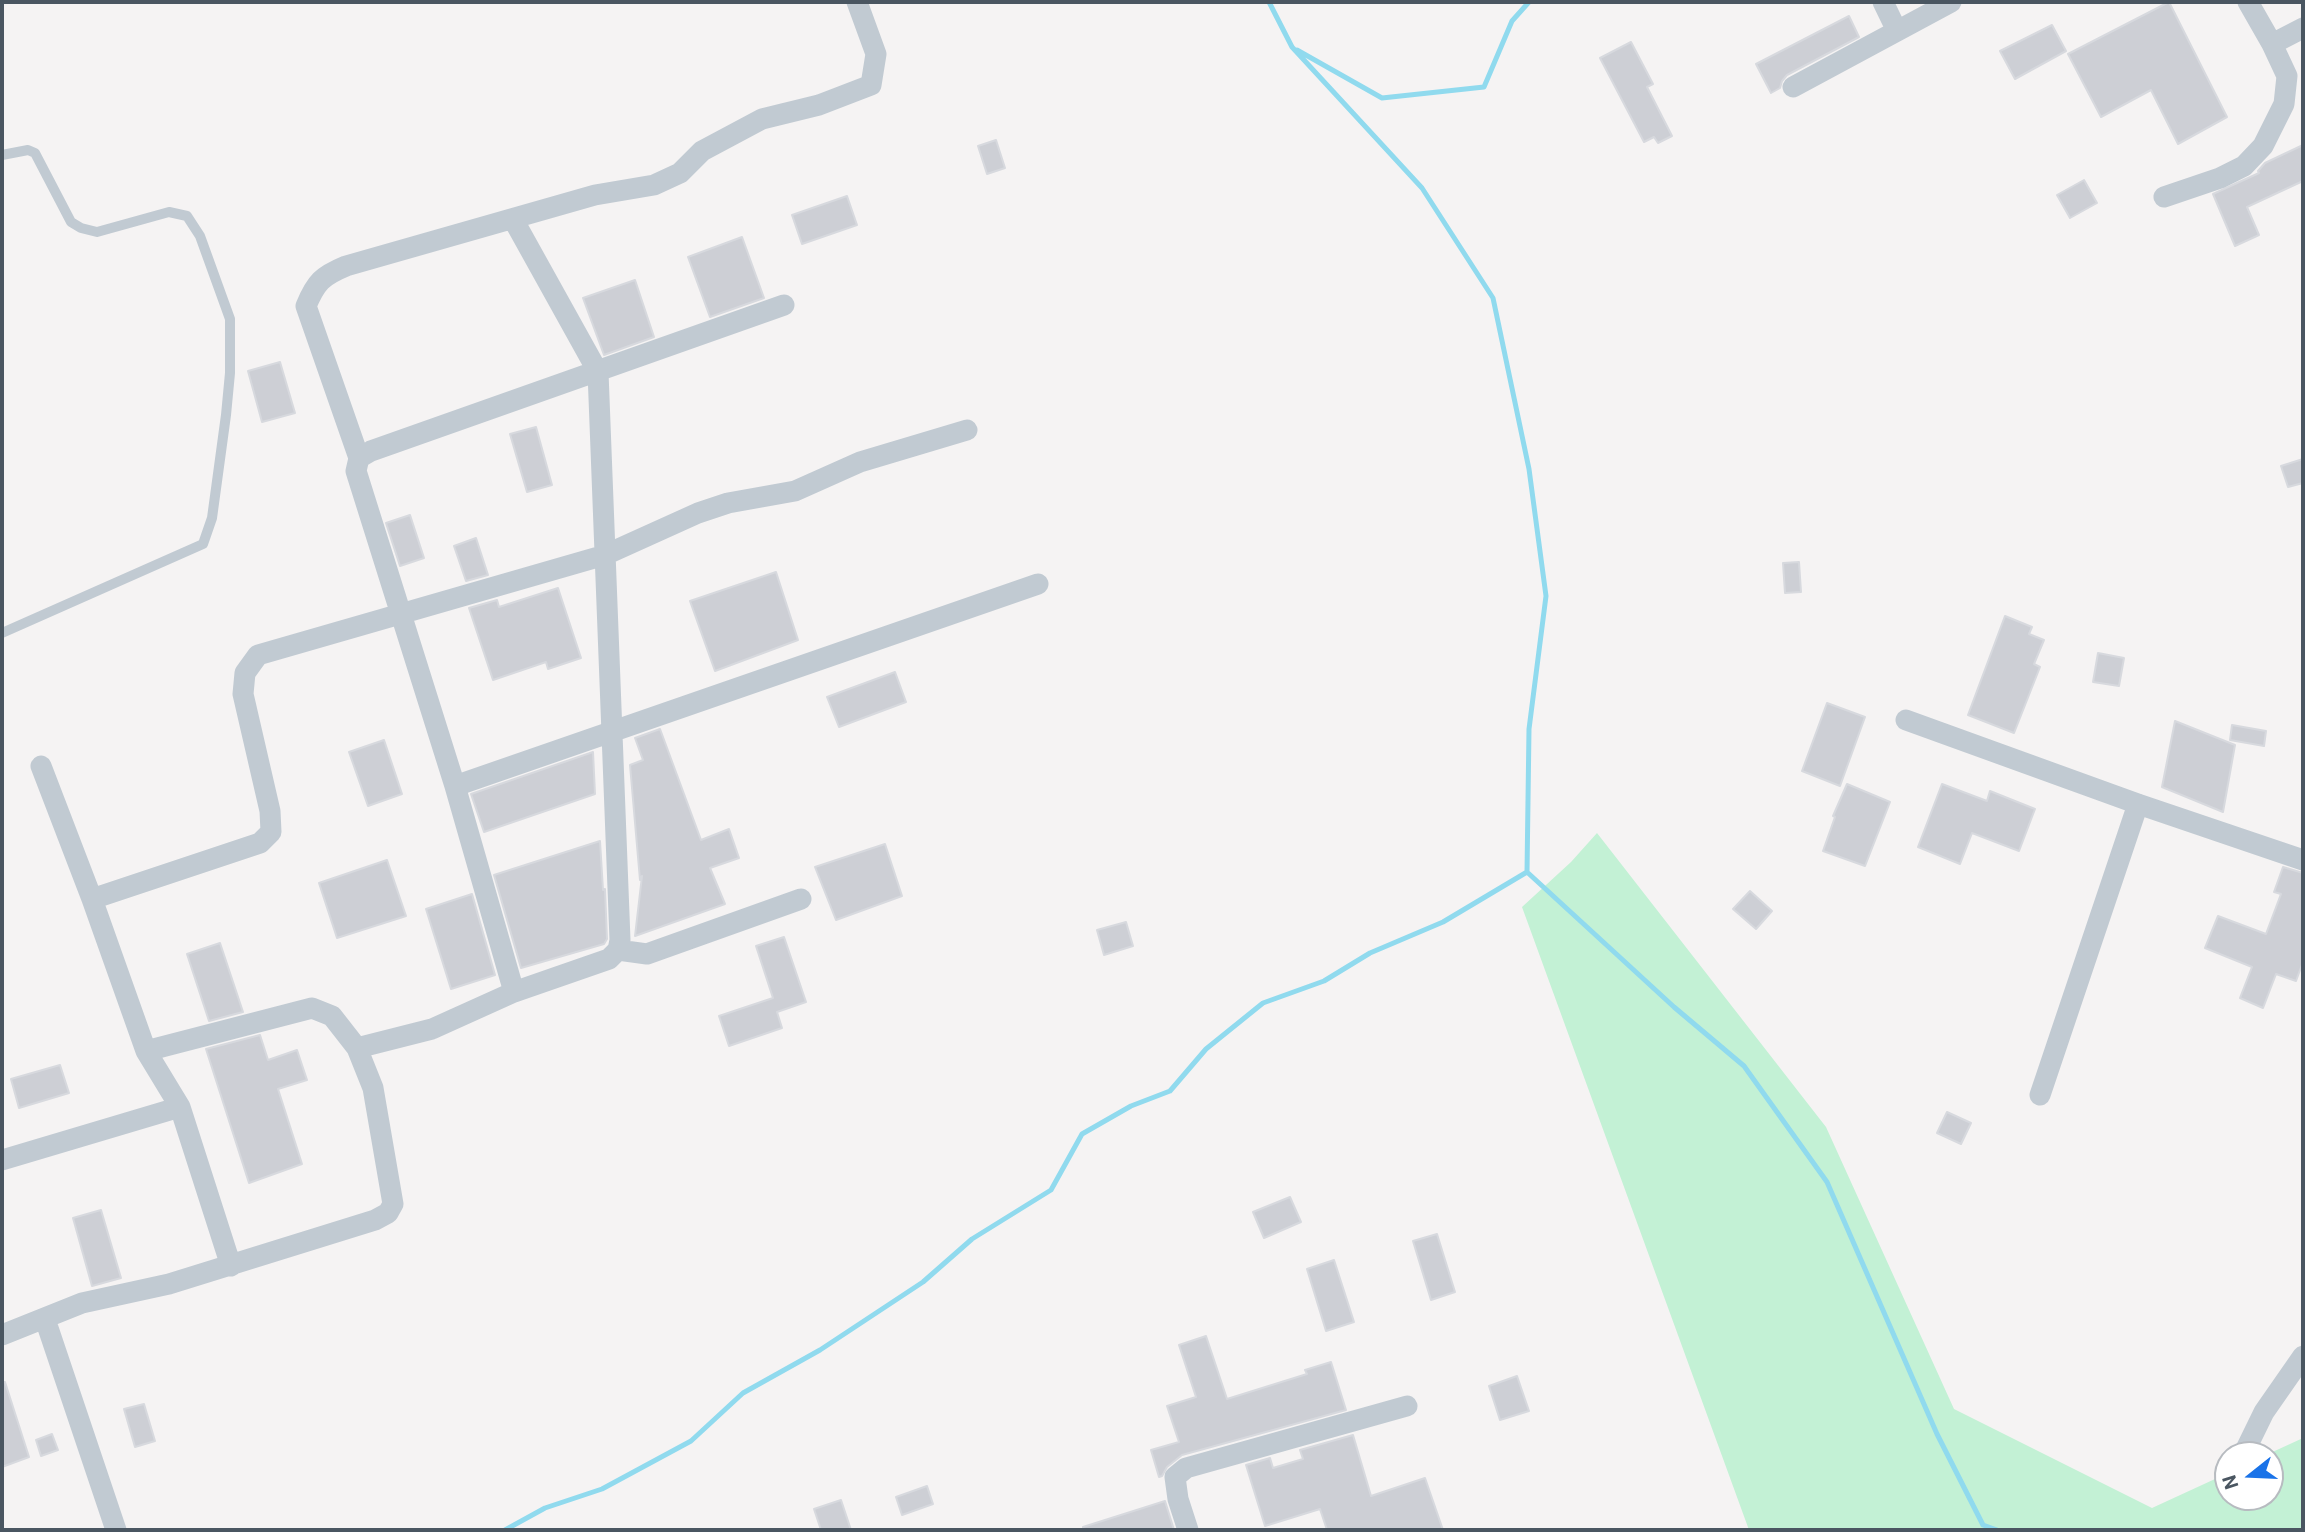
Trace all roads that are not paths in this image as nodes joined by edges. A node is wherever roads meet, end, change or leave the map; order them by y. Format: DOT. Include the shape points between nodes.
graph roads {
  1 [pos="857,2"];
  2 [pos="1883,2"];
  3 [pos="1951,2"];
  4 [pos="2248,2"];
  5 [pos="2303,28"];
  6 [pos="1898,31"];
  7 [pos="2272,44"];
  8 [pos="1793,87"];
  9 [pos="2,155"];
  10 [pos="2164,197"];
  11 [pos="513,219"];
  12 [pos="784,305"];
  13 [pos="598,372"];
  14 [pos="967,430"];
  15 [pos="359,458"];
  16 [pos="606,555"];
  17 [pos="1038,584"];
  18 [pos="401,614"];
  19 [pos="2,633"];
  20 [pos="1906,720"];
  21 [pos="613,732"];
  22 [pos="41,766"];
  23 [pos="456,786"];
  24 [pos="2138,804"];
  25 [pos="2303,860"];
  26 [pos="92,899"];
  27 [pos="801,899"];
  28 [pos="618,950"];
  29 [pos="514,992"];
  30 [pos="357,1048"];
  31 [pos="146,1051"];
  32 [pos="2040,1095"];
  33 [pos="180,1107"];
  34 [pos="2,1160"];
  35 [pos="231,1266"];
  36 [pos="44,1320"];
  37 [pos="2,1335"];
  38 [pos="2303,1356"];
  39 [pos="1406,1406"];
  40 [pos="2250,1441"];
  41 [pos="116,1530"];
  42 [pos="1188,1530"];
  1 -- 11 [label="street" via="876,54 870,85 819,105 762,119 702,151 680,173 654,185 595,195"];
  2 -- 6 [label="street"];
  3 -- 6 [label="street"];
  4 -- 7 [label="street"];
  5 -- 7 [label="street"];
  6 -- 8 [label="street"];
  7 -- 10 [label="street" via="2287,76 2284,104 2263,146 2244,166"];
  9 -- 19 [label="lane" via="35,153 71,222 81,229 97,232 169,212 187,216 200,236 230,319 229,383 212,518 203,544"];
  11 -- 13 [label="street"];
  11 -- 15 [label="street" via="345,266 314,286 306,306"];
  12 -- 13 [label="street"];
  13 -- 15 [label="street"];
  13 -- 16 [label="street"];
  14 -- 16 [label="street" via="860,462 795,491 698,513"];
  15 -- 18 [label="street" via="356,471"];
  16 -- 18 [label="street"];
  16 -- 21 [label="street"];
  17 -- 21 [label="street"];
  18 -- 23 [label="street"];
  18 -- 26 [label="street" via="258,655 245,673 243,694 270,811 271,832 260,843"];
  20 -- 24 [label="street"];
  21 -- 23 [label="street"];
  21 -- 28 [label="street"];
  22 -- 26 [label="street"];
  23 -- 29 [label="street"];
  24 -- 25 [label="street"];
  24 -- 32 [label="street"];
  26 -- 31 [label="street"];
  27 -- 28 [label="street" via="647,954"];
  28 -- 29 [label="street" via="610,959"];
  29 -- 30 [label="street" via="432,1029"];
  30 -- 31 [label="street" via="332,1016 312,1008"];
  30 -- 35 [label="street" via="373,1087 393,1204 388,1213"];
  31 -- 33 [label="street"];
  33 -- 34 [label="street"];
  33 -- 35 [label="street"];
  35 -- 36 [label="street" via="82,1303"];
  36 -- 37 [label="street"];
  36 -- 41 [label="street"];
  38 -- 40 [label="street"];
  39 -- 42 [label="street" via="1186,1468 1175,1477"];
}
